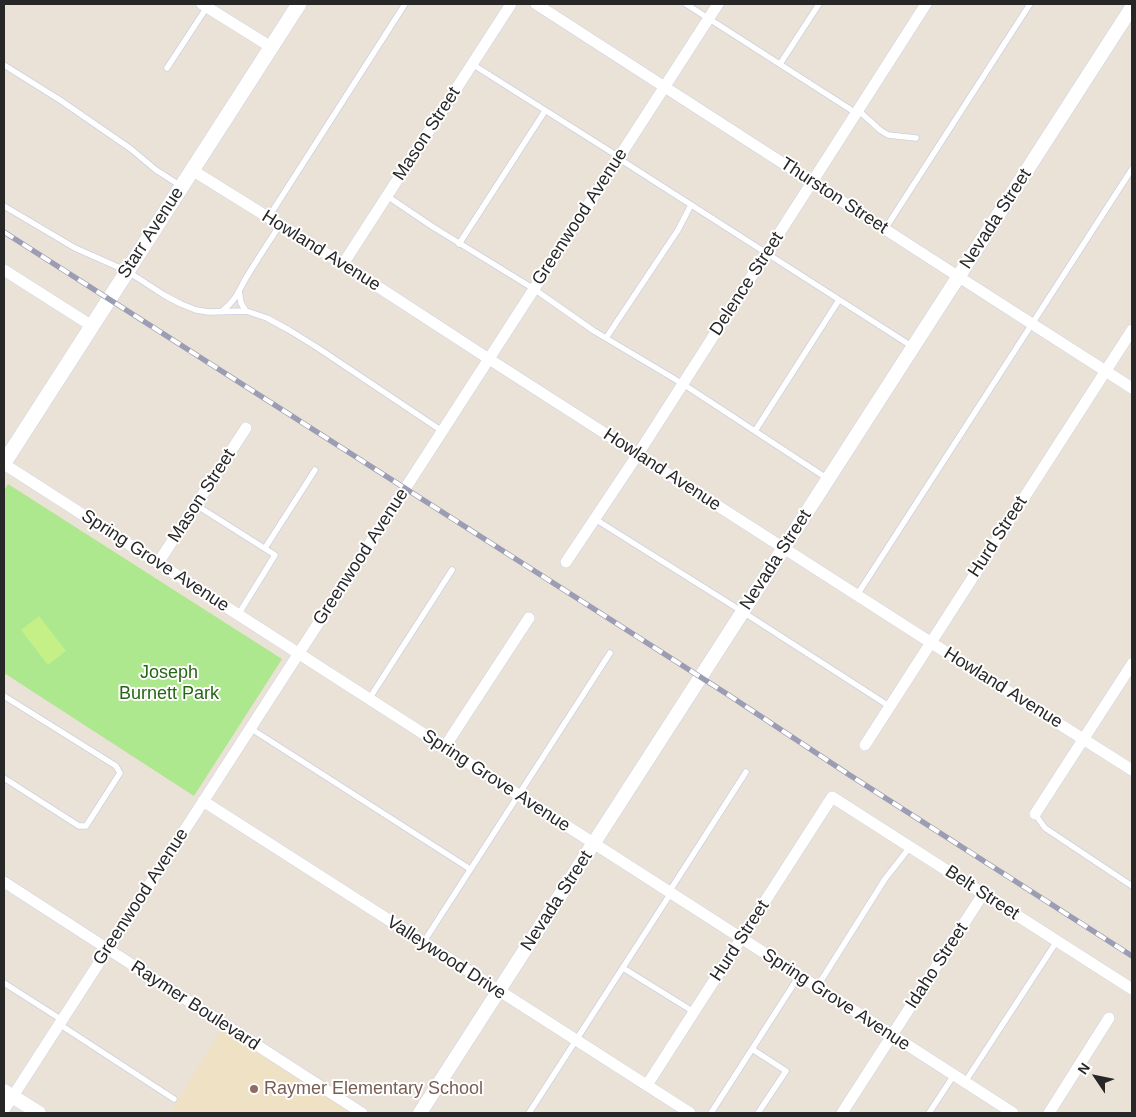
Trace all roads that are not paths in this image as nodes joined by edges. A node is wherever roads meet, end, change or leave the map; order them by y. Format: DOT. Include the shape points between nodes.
graph roads {
  1 [pos="299,4"];
  2 [pos="406,4"];
  3 [pos="512,4"];
  4 [pos="536,4"];
  5 [pos="686,4"];
  6 [pos="718,4"];
  7 [pos="819,4"];
  8 [pos="926,4"];
  9 [pos="1030,4"];
  10 [pos="206,5"];
  11 [pos="1132,7"];
  12 [pos="709,18"];
  13 [pos="271,47"];
  14 [pos="472,64"];
  15 [pos="780,64"];
  16 [pos="4,65"];
  17 [pos="167,68"];
  18 [pos="664,86"];
  19 [pos="545,110"];
  20 [pos="857,112"];
  21 [pos="916,138"];
  22 [pos="618,158"];
  23 [pos="1132,169"];
  24 [pos="192,170"];
  25 [pos="812,182"];
  26 [pos="181,186"];
  27 [pos="386,196"];
  28 [pos="691,205"];
  29 [pos="4,206"];
  30 [pos="268,218"];
  31 [pos="280,225"];
  32 [pos="884,229"];
  33 [pos="459,244"];
  34 [pos="766,254"];
  35 [pos="343,264"];
  36 [pos="4,270"];
  37 [pos="127,271"];
  38 [pos="959,277"];
  39 [pos="534,289"];
  40 [pos="239,291"];
  41 [pos="839,300"];
  42 [pos="222,311"];
  43 [pos="246,311"];
  44 [pos="1032,324"];
  45 [pos="92,326"];
  46 [pos="1132,330"];
  47 [pos="606,338"];
  48 [pos="913,347"];
  49 [pos="489,359"];
  50 [pos="1106,371"];
  51 [pos="683,384"];
  52 [pos="1132,388"];
  53 [pos="246,428"];
  54 [pos="442,431"];
  55 [pos="755,431"];
  56 [pos="638,454"];
  57 [pos="4,463"];
  58 [pos="316,470"];
  59 [pos="828,479"];
  60 [pos="196,505"];
  61 [pos="596,519"];
  62 [pos="265,548"];
  63 [pos="784,548"];
  64 [pos="566,562"];
  65 [pos="158,564"];
  66 [pos="452,570"];
  67 [pos="857,595"];
  68 [pos="743,612"];
  69 [pos="238,615"];
  70 [pos="529,618"];
  71 [pos="930,642"];
  72 [pos="610,653"];
  73 [pos="298,654"];
  74 [pos="1131,670"];
  75 [pos="4,697"];
  76 [pos="369,699"];
  77 [pos="889,706"];
  78 [pos="250,728"];
  79 [pos="1084,739"];
  80 [pos="865,745"];
  81 [pos="444,748"];
  82 [pos="1132,770"];
  83 [pos="746,772"];
  84 [pos="4,778"];
  85 [pos="518,795"];
  86 [pos="832,797"];
  87 [pos="203,801"];
  88 [pos="1035,814"];
  89 [pos="594,844"];
  90 [pos="910,847"];
  91 [pos="470,869"];
  92 [pos="4,882"];
  93 [pos="1132,886"];
  94 [pos="670,893"];
  95 [pos="983,894"];
  96 [pos="742,939"];
  97 [pos="1057,941"];
  98 [pos="423,943"];
  99 [pos="108,949"];
  100 [pos="623,968"];
  101 [pos="800,976"];
  102 [pos="4,983"];
  103 [pos="817,987"];
  104 [pos="1132,989"];
  105 [pos="499,991"];
  106 [pos="694,1012"];
  107 [pos="1109,1018"];
  108 [pos="61,1022"];
  109 [pos="892,1035"];
  110 [pos="576,1040"];
  111 [pos="752,1049"];
  112 [pos="954,1075"];
  113 [pos="965,1082"];
  114 [pos="647,1086"];
  115 [pos="8,1093"];
  116 [pos="174,1099"];
  117 [pos="4,1110"];
  118 [pos="39,1113"];
  119 [pos="362,1113"];
  120 [pos="420,1113"];
  121 [pos="529,1113"];
  122 [pos="690,1113"];
  123 [pos="711,1113"];
  124 [pos="758,1113"];
  125 [pos="842,1113"];
  126 [pos="929,1113"];
  127 [pos="1013,1113"];
  128 [pos="1049,1113"];
  1 -- 13 [label="main road, Starr Avenue"];
  2 -- 30 [label="lane"];
  3 -- 14 [label="street, Mason Street"];
  4 -- 18 [label="street, Thurston Street"];
  5 -- 12 [label="lane"];
  6 -- 12 [label="street, Greenwood Avenue"];
  7 -- 15 [label="lane"];
  8 -- 20 [label="street, Delence Street"];
  9 -- 32 [label="lane"];
  10 -- 13 [label="street"];
  10 -- 17 [label="lane"];
  11 -- 38 [label="street, Nevada Street"];
  12 -- 15 [label="lane"];
  12 -- 18 [label="street, Greenwood Avenue"];
  13 -- 24 [label="main road, Starr Avenue"];
  14 -- 19 [label="lane"];
  14 -- 27 [label="street, Mason Street"];
  15 -- 20 [label="lane"];
  16 -- 26 [label="lane" via="124,143"];
  18 -- 22 [label="street, Greenwood Avenue"];
  18 -- 25 [label="street, Thurston Street"];
  19 -- 22 [label="lane"];
  19 -- 33 [label="lane"];
  20 -- 21 [label="lane" via="888,135"];
  20 -- 25 [label="street, Delence Street"];
  22 -- 28 [label="lane"];
  22 -- 39 [label="street, Greenwood Avenue"];
  23 -- 44 [label="lane"];
  24 -- 26 [label="main road, Starr Avenue"];
  24 -- 30 [label="street, Howland Avenue"];
  25 -- 32 [label="street, Thurston Street"];
  25 -- 34 [label="street, Delence Street"];
  26 -- 37 [label="main road, Starr Avenue"];
  27 -- 33 [label="lane"];
  27 -- 35 [label="street, Mason Street"];
  28 -- 34 [label="lane"];
  28 -- 47 [label="lane" via="678,230"];
  29 -- 37 [label="lane" via="75,248"];
  30 -- 31 [label="street, Howland Avenue"];
  31 -- 35 [label="street, Howland Avenue"];
  31 -- 40 [label="lane"];
  32 -- 38 [label="street, Thurston Street"];
  33 -- 39 [label="lane"];
  34 -- 41 [label="lane"];
  34 -- 51 [label="street, Delence Street"];
  35 -- 49 [label="street, Howland Avenue"];
  36 -- 45 [label="street"];
  37 -- 42 [label="lane" via="181,304 196,310"];
  37 -- 45 [label="main road, Starr Avenue"];
  38 -- 44 [label="street, Thurston Street"];
  38 -- 48 [label="street, Nevada Street"];
  39 -- 47 [label="lane"];
  39 -- 49 [label="street, Greenwood Avenue"];
  40 -- 42 [label="lane" via="230,306"];
  40 -- 43 [label="lane"];
  41 -- 48 [label="lane"];
  41 -- 55 [label="lane"];
  42 -- 43 [label="lane"];
  43 -- 54 [label="lane" via="289,330"];
  44 -- 50 [label="street, Thurston Street"];
  44 -- 67 [label="lane"];
  45 -- 57 [label="main road, Starr Avenue"];
  46 -- 50 [label="street, Hurd Street"];
  47 -- 51 [label="lane"];
  48 -- 59 [label="street, Nevada Street"];
  49 -- 54 [label="street, Greenwood Avenue"];
  49 -- 56 [label="street, Howland Avenue"];
  50 -- 52 [label="street, Thurston Street"];
  50 -- 71 [label="street, Hurd Street"];
  51 -- 55 [label="lane"];
  51 -- 56 [label="street, Delence Street"];
  53 -- 60 [label="street, Mason Street"];
  54 -- 73 [label="street, Greenwood Avenue"];
  55 -- 59 [label="lane"];
  56 -- 61 [label="street, Delence Street"];
  56 -- 63 [label="street, Howland Avenue"];
  57 -- 65 [label="street, Spring Grove Avenue"];
  58 -- 62 [label="lane"];
  59 -- 63 [label="street, Nevada Street"];
  60 -- 62 [label="lane"];
  60 -- 65 [label="street, Mason Street"];
  61 -- 64 [label="street, Delence Street"];
  61 -- 68 [label="lane"];
  62 -- 69 [label="lane" via="276,555"];
  63 -- 67 [label="street, Howland Avenue"];
  63 -- 68 [label="street, Nevada Street"];
  65 -- 69 [label="street, Spring Grove Avenue"];
  66 -- 76 [label="lane"];
  67 -- 71 [label="street, Howland Avenue"];
  68 -- 77 [label="lane"];
  68 -- 89 [label="street, Nevada Street"];
  69 -- 73 [label="street, Spring Grove Avenue"];
  70 -- 81 [label="street"];
  71 -- 77 [label="street, Hurd Street"];
  71 -- 79 [label="street, Howland Avenue"];
  72 -- 85 [label="lane"];
  73 -- 76 [label="street, Spring Grove Avenue"];
  73 -- 78 [label="street, Greenwood Avenue"];
  74 -- 79 [label="street"];
  75 -- 84 [label="lane" via="116,766 120,773 86,826 79,826"];
  76 -- 81 [label="street, Spring Grove Avenue"];
  77 -- 80 [label="street, Hurd Street"];
  78 -- 87 [label="street, Greenwood Avenue"];
  78 -- 91 [label="lane"];
  79 -- 82 [label="street, Howland Avenue"];
  79 -- 88 [label="street"];
  81 -- 85 [label="street, Spring Grove Avenue"];
  83 -- 94 [label="lane"];
  85 -- 89 [label="street, Spring Grove Avenue"];
  85 -- 91 [label="lane"];
  86 -- 90 [label="street, Belt Street"];
  86 -- 96 [label="street, Hurd Street"];
  87 -- 98 [label="street, Valleywood Drive"];
  87 -- 99 [label="street, Greenwood Avenue"];
  88 -- 93 [label="lane" via="1045,828"];
  89 -- 94 [label="street, Spring Grove Avenue"];
  89 -- 105 [label="street, Nevada Street"];
  90 -- 95 [label="street, Belt Street"];
  90 -- 103 [label="lane" via="885,879"];
  91 -- 98 [label="lane"];
  92 -- 99 [label="street, Raymer Boulevard"];
  94 -- 96 [label="street, Spring Grove Avenue"];
  94 -- 100 [label="lane"];
  95 -- 97 [label="street, Belt Street"];
  95 -- 109 [label="street, Idaho Street"];
  96 -- 101 [label="street, Spring Grove Avenue"];
  96 -- 106 [label="street, Hurd Street"];
  97 -- 104 [label="street, Belt Street"];
  97 -- 113 [label="lane"];
  98 -- 105 [label="street, Valleywood Drive"];
  99 -- 108 [label="street, Greenwood Avenue"];
  99 -- 119 [label="street, Raymer Boulevard"];
  100 -- 106 [label="lane"];
  100 -- 110 [label="lane"];
  101 -- 103 [label="street, Spring Grove Avenue"];
  101 -- 111 [label="lane"];
  102 -- 108 [label="lane"];
  103 -- 109 [label="street, Spring Grove Avenue"];
  105 -- 110 [label="street, Valleywood Drive"];
  105 -- 120 [label="street, Nevada Street"];
  106 -- 114 [label="street, Hurd Street"];
  107 -- 128 [label="street"];
  108 -- 115 [label="street, Greenwood Avenue"];
  108 -- 116 [label="lane"];
  109 -- 112 [label="street, Spring Grove Avenue"];
  109 -- 125 [label="street, Idaho Street"];
  110 -- 114 [label="street, Valleywood Drive"];
  110 -- 121 [label="lane"];
  111 -- 123 [label="lane"];
  111 -- 124 [label="lane" via="786,1071"];
  112 -- 113 [label="street, Spring Grove Avenue"];
  112 -- 126 [label="lane"];
  113 -- 127 [label="street, Spring Grove Avenue"];
  114 -- 122 [label="street, Valleywood Drive"];
  115 -- 117 [label="street, Greenwood Avenue"];
  115 -- 118 [label="street"];
}
